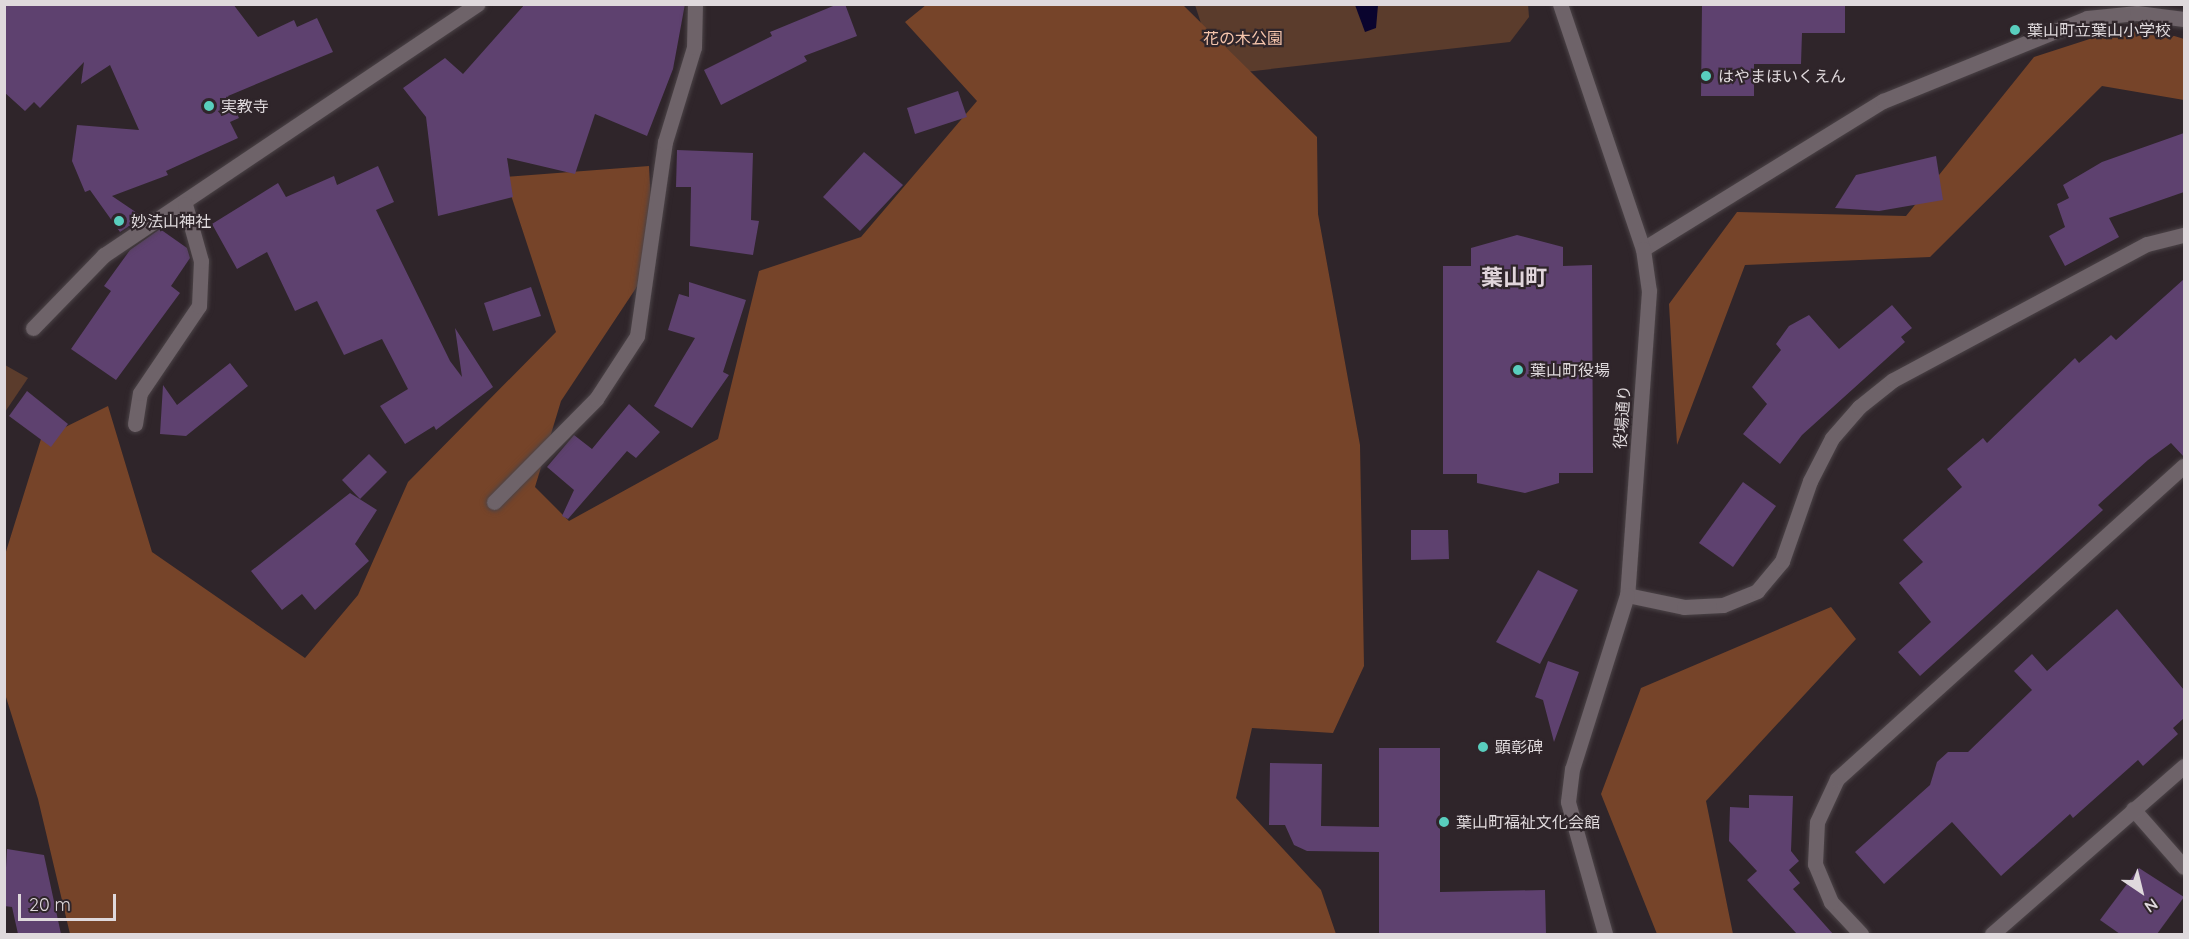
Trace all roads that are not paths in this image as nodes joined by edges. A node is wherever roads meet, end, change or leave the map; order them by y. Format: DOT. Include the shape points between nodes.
graph roads {
  1 [pos="478,4"];
  2 [pos="695,4"];
  3 [pos="1560,4"];
  4 [pos="2184,19"];
  5 [pos="185,204"];
  6 [pos="2184,235"];
  7 [pos="1643,249"];
  8 [pos="33,328"];
  9 [pos="135,424"];
  10 [pos="2184,466"];
  11 [pos="494,502"];
  12 [pos="1627,595"];
  13 [pos="2184,766"];
  14 [pos="2133,809"];
  15 [pos="2184,867"];
  16 [pos="1605,934"];
  17 [pos="1860,934"];
  18 [pos="1992,934"];
  1 -- 5 [label="street"];
  2 -- 11 [label="street" via="694,47 665,142 637,336 596,399"];
  3 -- 7 [label="street, 役場通り"];
  4 -- 7 [label="street" via="2137,13 2088,18 1883,101"];
  5 -- 8 [label="street" via="104,255"];
  5 -- 9 [label="street" via="201,261 199,306 140,393"];
  6 -- 12 [label="street" via="2147,244 1893,380 1859,407 1832,438 1810,481 1782,561 1757,591 1724,606 1684,607"];
  7 -- 12 [label="street, 役場通り" via="1649,291"];
  10 -- 17 [label="street" via="1837,779 1817,822 1815,864 1831,902"];
  12 -- 16 [label="street, 役場通り" via="1572,769 1568,802 1574,837"];
  13 -- 14 [label="street"];
  14 -- 15 [label="street"];
  14 -- 18 [label="street"];
}
